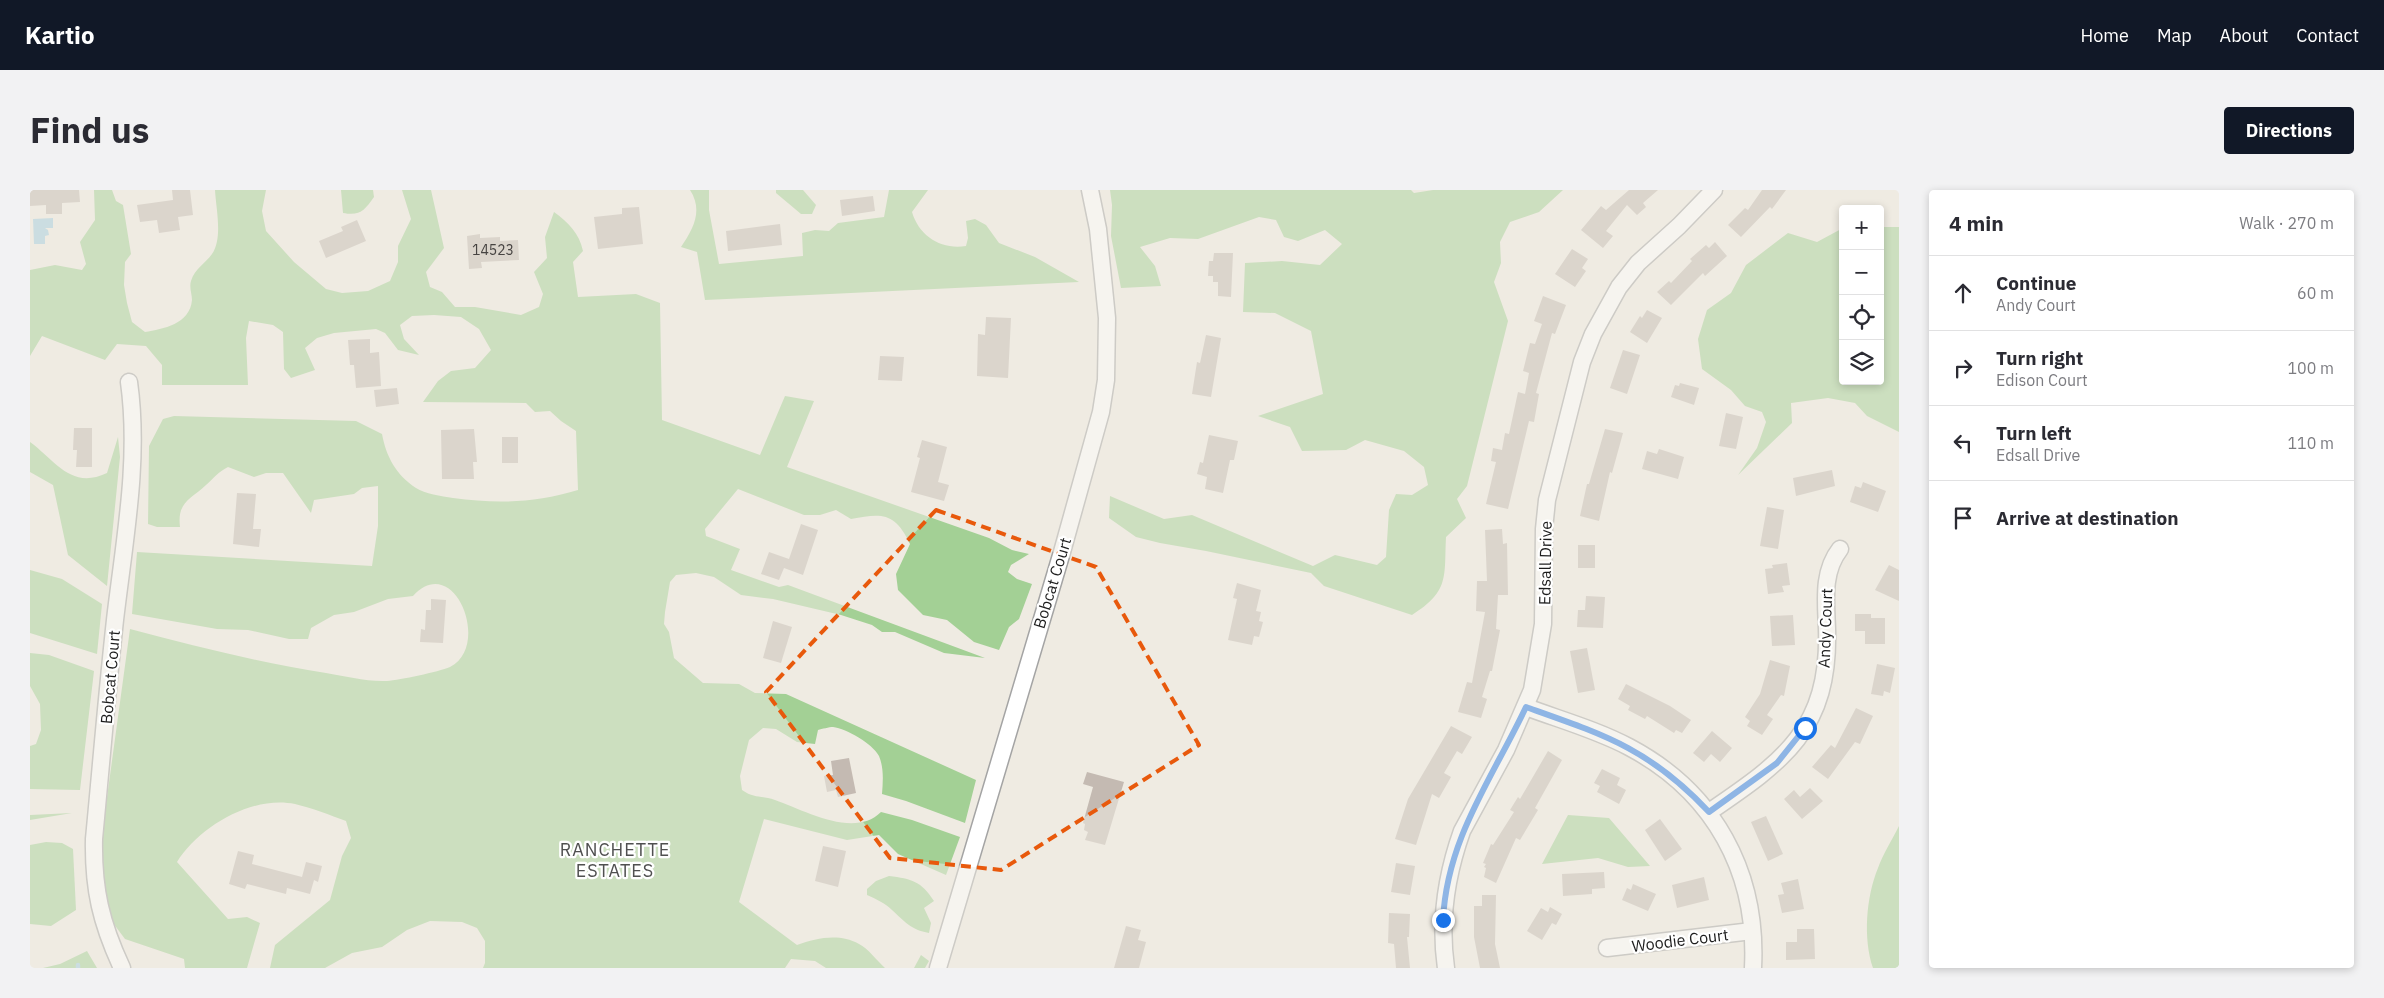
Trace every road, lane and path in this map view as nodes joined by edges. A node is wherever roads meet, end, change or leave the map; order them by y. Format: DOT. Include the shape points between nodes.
graph roads {
  1 [pos="1090,190"];
  2 [pos="1714,190"];
  3 [pos="129,382"];
  4 [pos="1840,549"];
  5 [pos="1526,707"];
  6 [pos="1709,812"];
  7 [pos="1752,932"];
  8 [pos="1607,948"];
  9 [pos="122,968"];
  10 [pos="938,968"];
  11 [pos="1446,968"];
  12 [pos="1753,968"];
  1 -- 10 [label="street, Bobcat Court" via="1099,238 1107,318 1106,380 1101,412"];
  2 -- 5 [label="street, Edsall Drive" via="1644,257 1619,287 1593,334 1582,362 1547,500 1543,624 1536,673"];
  3 -- 9 [label="street, Bobcat Court" via="133,410 129,503 115,620 93,871 102,922"];
  4 -- 6 [label="street, Andy Court" via="1829,569 1826,583 1827,644 1822,685 1805,728 1777,763"];
  5 -- 6 [label="street" via="1629,747 1672,776"];
  5 -- 11 [label="street, Edsall Drive" via="1462,831 1454,853 1444,904"];
  6 -- 7 [label="street" via="1724,834 1740,875"];
  7 -- 8 [label="street, Woodie Court"];
  7 -- 12 [label="street"];
}
